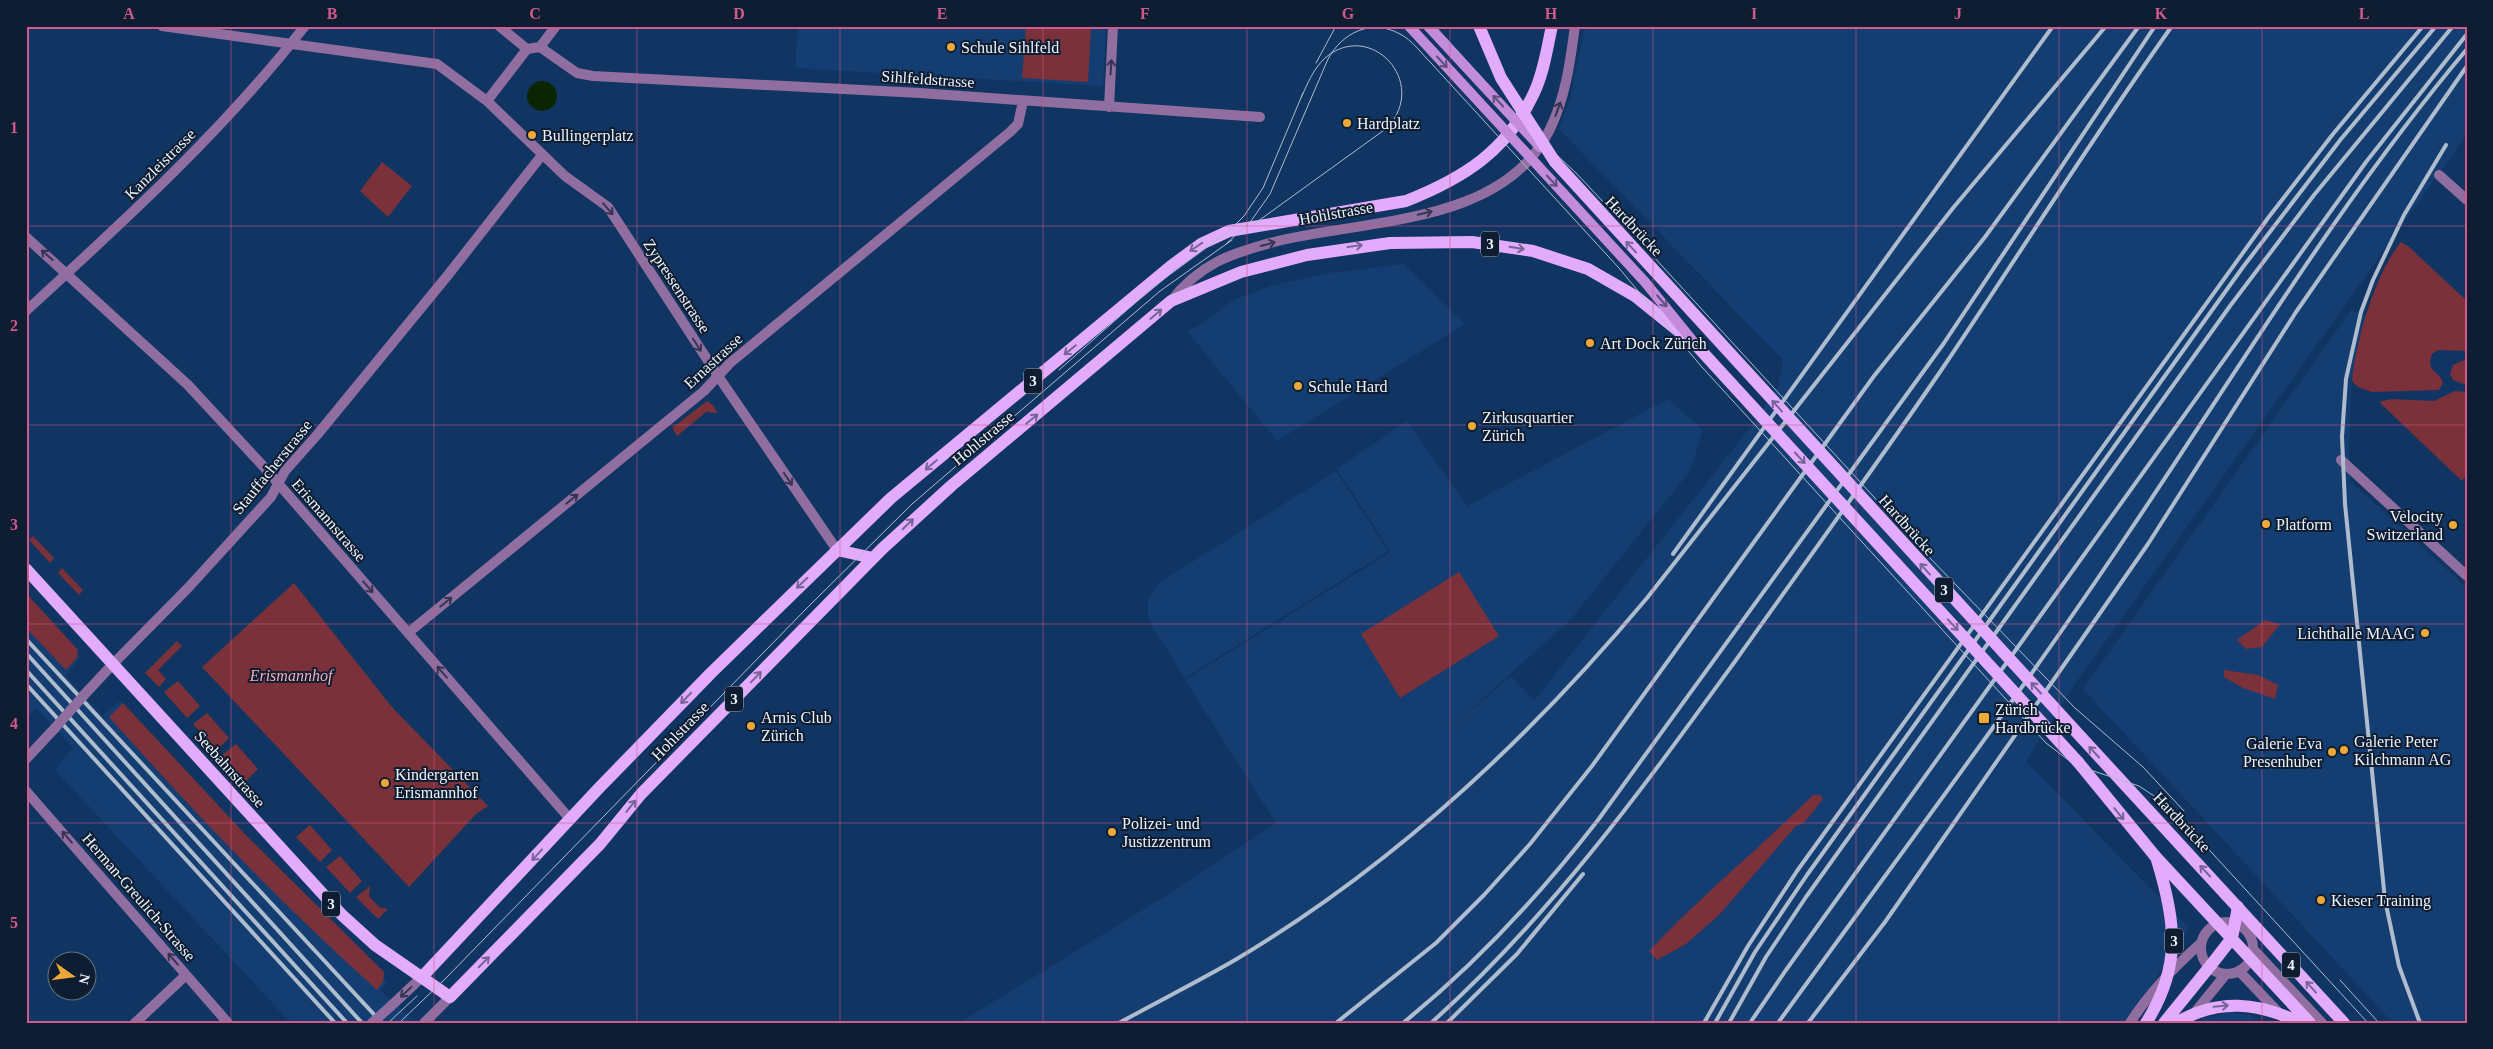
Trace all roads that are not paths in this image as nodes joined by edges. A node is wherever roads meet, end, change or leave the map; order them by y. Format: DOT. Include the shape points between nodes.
graph roads {
  1 [pos="162,26"];
  2 [pos="304,26"];
  3 [pos="499,26"];
  4 [pos="556,26"];
  5 [pos="1113,26"];
  6 [pos="1409,26"];
  7 [pos="1428,26"];
  8 [pos="1479,26"];
  9 [pos="1552,26"];
  10 [pos="1575,26"];
  11 [pos="290,44"];
  12 [pos="540,47"];
  13 [pos="527,49"];
  14 [pos="1023,101"];
  15 [pos="487,102"];
  16 [pos="1109,107"];
  17 [pos="1260,117"];
  18 [pos="542,154"];
  19 [pos="1555,162"];
  20 [pos="2439,175"];
  21 [pos="2467,200"];
  22 [pos="26,237"];
  23 [pos="67,274"];
  24 [pos="1171,301"];
  25 [pos="26,311"];
  26 [pos="1696,345"];
  27 [pos="718,376"];
  28 [pos="2340,460"];
  29 [pos="278,484"];
  30 [pos="837,550"];
  31 [pos="873,558"];
  32 [pos="26,568"];
  33 [pos="2467,576"];
  34 [pos="408,634"];
  35 [pos="112,665"];
  36 [pos="26,759"];
  37 [pos="26,790"];
  38 [pos="570,819"];
  39 [pos="2156,856"];
  40 [pos="2238,907"];
  41 [pos="2232,938"];
  42 [pos="2201,943"];
  43 [pos="2253,949"];
  44 [pos="2239,971"];
  45 [pos="186,974"];
  46 [pos="2226,974"];
  47 [pos="422,977"];
  48 [pos="450,997"];
  49 [pos="135,1023"];
  50 [pos="228,1023"];
  51 [pos="372,1023"];
  52 [pos="424,1023"];
  53 [pos="2130,1023"];
  54 [pos="2146,1023"];
  55 [pos="2164,1023"];
  56 [pos="2176,1023"];
  57 [pos="2187,1023"];
  58 [pos="2287,1023"];
  59 [pos="2301,1023"];
  60 [pos="2310,1023"];
  61 [pos="2322,1023"];
  62 [pos="2344,1023"];
  1 -- 11 [label="street"];
  2 -- 11 [label="street, Kanzleistrasse"];
  3 -- 13 [label="street"];
  4 -- 12 [label="street"];
  16 -- 5 [label="street, one-way"];
  6 -- 26 [label="main road, Hardbrücke, one-way, bridge" via="1645,282"];
  19 -- 7 [label="main road, Hardbrücke, one-way, bridge"];
  8 -- 19 [label="main road, Hardbrücke / 3, bridge" via="1501,78"];
  9 -- 30 [label="main road, Hohlstrasse / 3, one-way" via="1534,93 1505,137 1480,164 1406,201 1229,231 1201,244 892,498"];
  24 -- 10 [label="street, Hohlstrasse, one-way" via="1190,279 1206,266 1222,259 1293,238 1434,211 1476,197 1507,180 1526,163 1550,130 1569,72"];
  11 -- 15 [label="street" via="437,64"];
  11 -- 23 [label="street, Kanzleistrasse" via="180,166"];
  12 -- 13 [label="street"];
  12 -- 14 [label="street, Sihlfeldstrasse" via="577,73 593,76"];
  13 -- 15 [label="street"];
  14 -- 16 [label="street, Sihlfeldstrasse"];
  14 -- 27 [label="street, Ernastrasse" via="1018,124 1010,132"];
  15 -- 18 [label="street"];
  16 -- 17 [label="street, Sihlfeldstrasse"];
  18 -- 27 [label="street, Zypressenstrasse, one-way" via="608,207"];
  18 -- 29 [label="street, Stauffacherstrasse" via="448,275 285,471"];
  40 -- 19 [label="main road, Hardbrücke / 3, one-way, bridge"];
  20 -- 21 [label="street"];
  23 -- 22 [label="street, Erismannstrasse, one-way"];
  23 -- 25 [label="street, Kanzleistrasse"];
  23 -- 29 [label="street, Erismannstrasse" via="188,385"];
  24 -- 26 [label="main road, Hardbrücke / 3, one-way, bridge" via="1241,272 1307,255 1358,246 1472,242 1550,255 1588,269 1636,296"];
  31 -- 24 [label="main road, Hohlstrasse / 3, one-way" via="952,486"];
  26 -- 39 [label="main road, Hardbrücke / 3, one-way, bridge" via="2047,726"];
  27 -- 30 [label="street, Zypressenstrasse, one-way"];
  34 -- 27 [label="street, Ernastrasse, one-way" via="704,391"];
  28 -- 33 [label="street"];
  29 -- 34 [label="street, Erismannstrasse, one-way"];
  29 -- 35 [label="street, Stauffacherstrasse" via="271,497 188,588"];
  30 -- 31 [label="main road"];
  30 -- 38 [label="main road, Hohlstrasse / 3, one-way" via="711,673"];
  48 -- 31 [label="main road, Hohlstrasse / 3, one-way" via="600,844 641,794"];
  32 -- 35 [label="main road, Seebahnstrasse / 3"];
  38 -- 34 [label="street, Erismannstrasse, one-way"];
  35 -- 36 [label="street, Stauffacherstrasse, bridge"];
  35 -- 47 [label="main road, Seebahnstrasse / 3" via="342,915 375,945"];
  45 -- 37 [label="street, Herman-Greulich-Strasse, one-way"];
  38 -- 47 [label="main road, Hohlstrasse / 3, one-way"];
  39 -- 41 [label="main road, Hardbrücke / 4, bridge"];
  39 -- 54 [label="main road, 3, bridge" via="2173,923 2174,942 2166,982"];
  40 -- 41 [label="main road, bridge"];
  62 -- 40 [label="main road, Hardbrücke / 4, one-way"];
  41 -- 55 [label="main road, bridge"];
  41 -- 60 [label="main road, Hardbrücke / 4, bridge"];
  42 -- 43 [label="street" via="2212,926 2232,922 2247,932"];
  42 -- 46 [label="street" via="2204,961 2209,968"];
  42 -- 53 [label="street" via="2142,1004"];
  43 -- 44 [label="street" via="2247,964"];
  43 -- 61 [label="street"];
  44 -- 46 [label="street"];
  44 -- 58 [label="street"];
  45 -- 49 [label="street"];
  45 -- 50 [label="street, Herman-Greulich-Strasse"];
  46 -- 57 [label="street"];
  47 -- 48 [label="main road, 3"];
  47 -- 51 [label="street, Hohlstrasse, one-way, bridge"];
  48 -- 52 [label="street, Hohlstrasse"];
  56 -- 59 [label="main road, one-way, bridge" via="2212,1007 2240,1005 2270,1011"];
}
